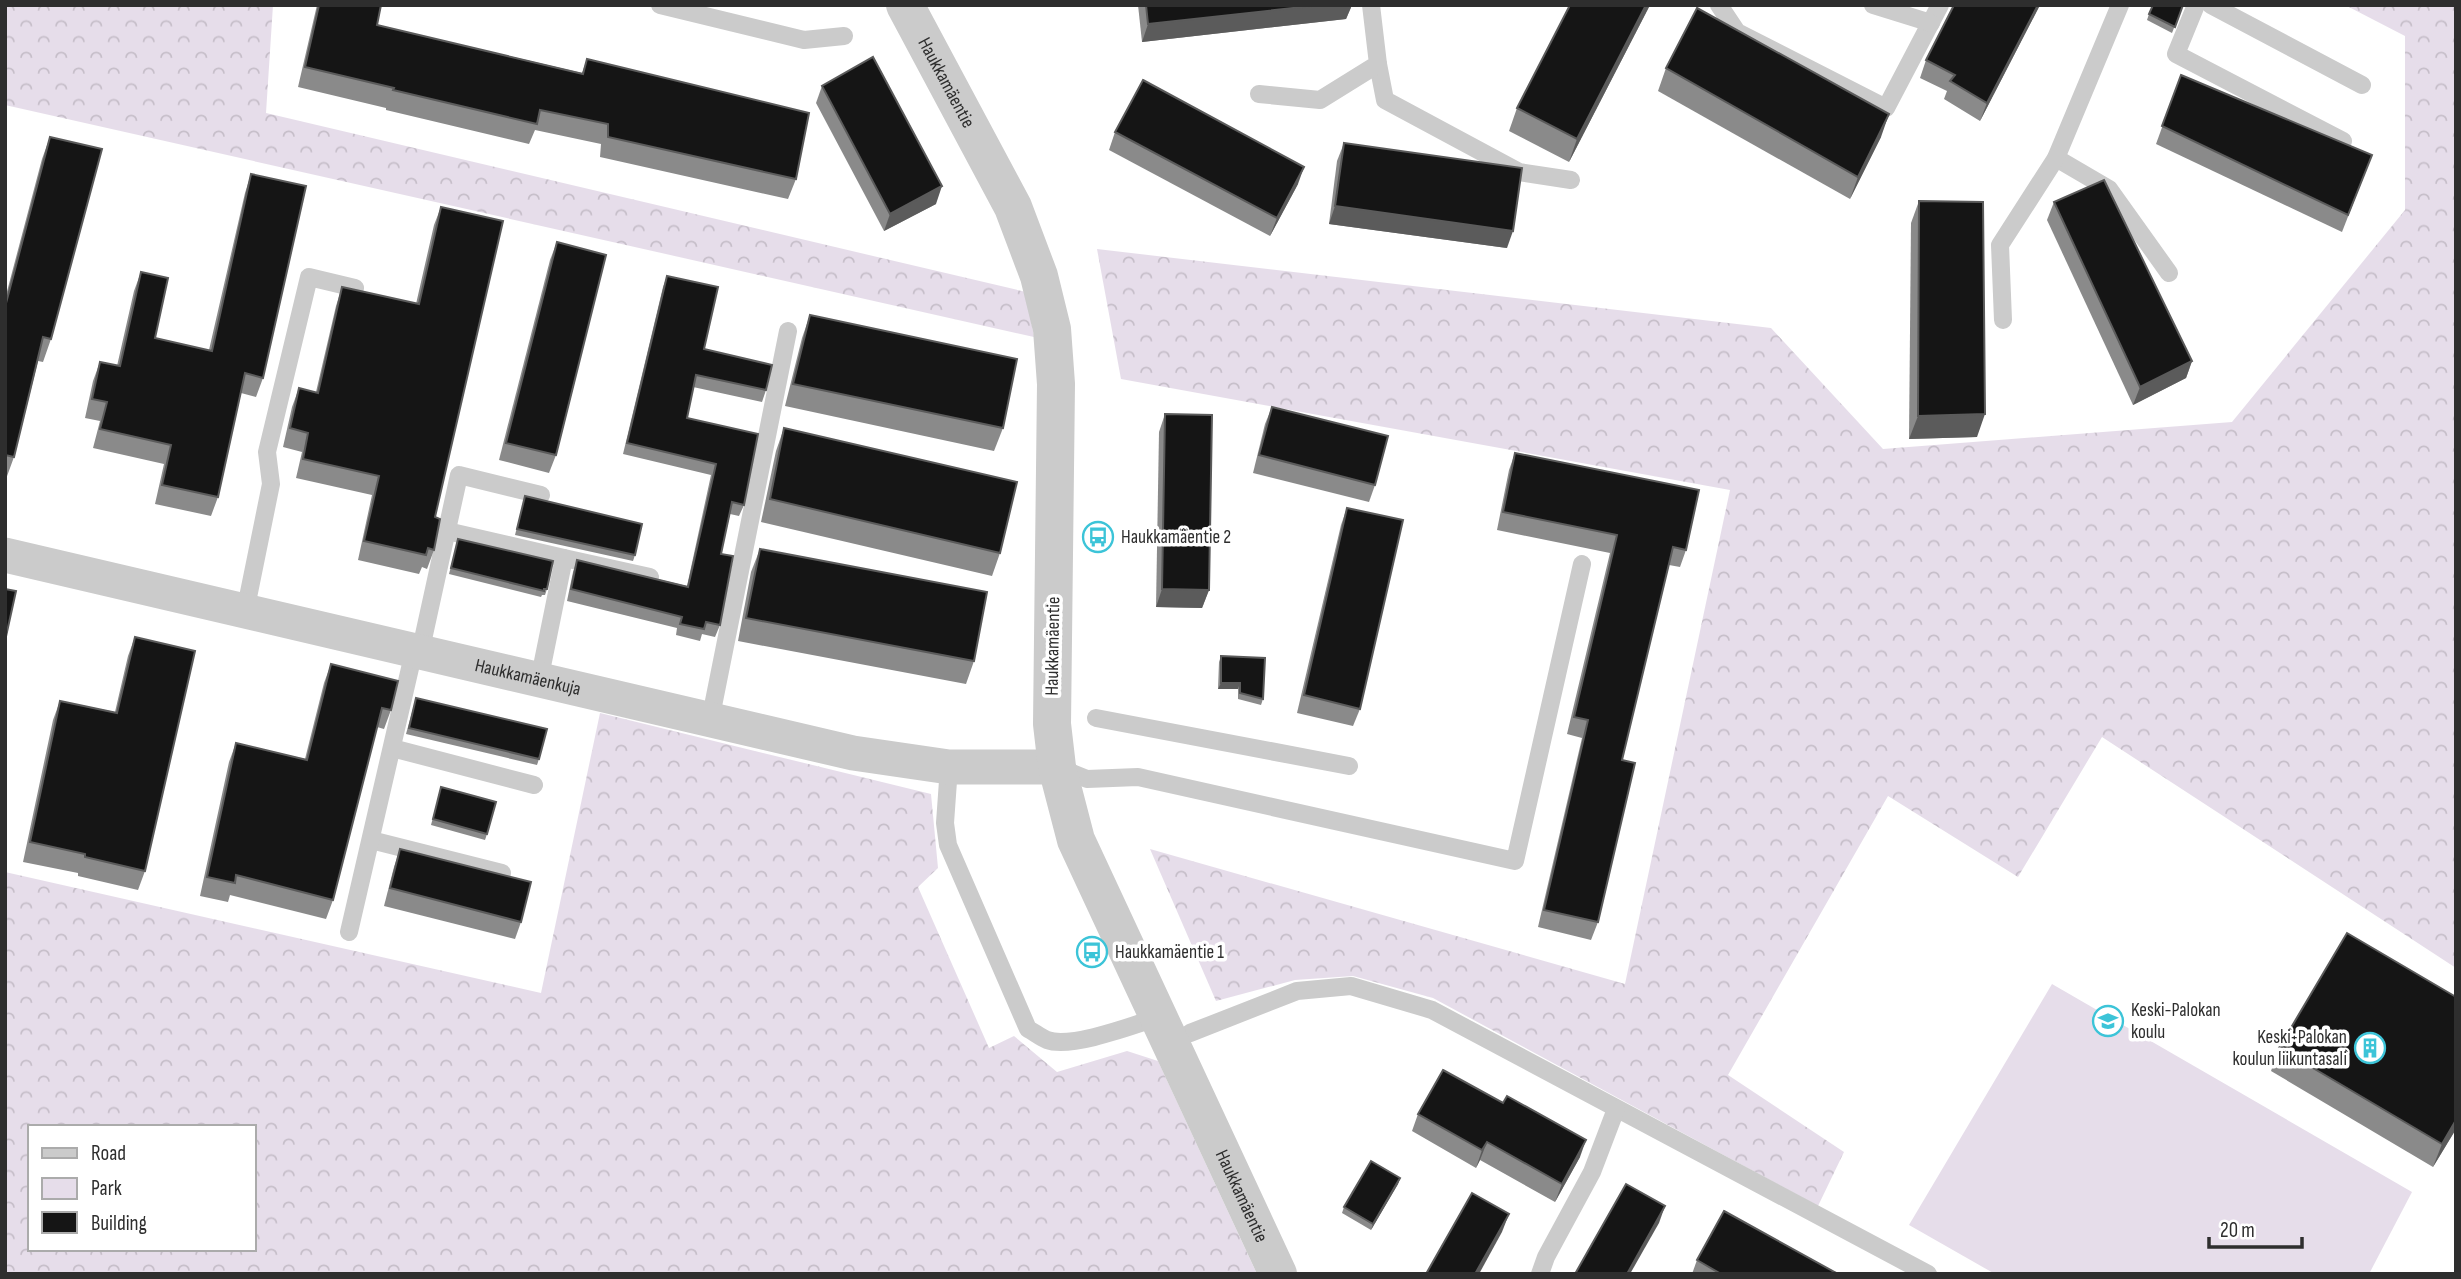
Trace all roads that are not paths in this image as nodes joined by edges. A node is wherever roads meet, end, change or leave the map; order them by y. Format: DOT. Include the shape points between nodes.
graph roads {
  1 [pos="660,5"];
  2 [pos="905,5"];
  3 [pos="1371,5"];
  4 [pos="1719,5"];
  5 [pos="1873,5"];
  6 [pos="1940,5"];
  7 [pos="2120,5"];
  8 [pos="2196,5"];
  9 [pos="2211,5"];
  10 [pos="714,12"];
  11 [pos="1931,23"];
  12 [pos="844,36"];
  13 [pos="1378,64"];
  14 [pos="2362,85"];
  15 [pos="1259,94"];
  16 [pos="2343,141"];
  17 [pos="2056,158"];
  18 [pos="1571,180"];
  19 [pos="2169,273"];
  20 [pos="355,288"];
  21 [pos="2003,320"];
  22 [pos="788,331"];
  23 [pos="541,495"];
  24 [pos="447,531"];
  25 [pos="5,555"];
  26 [pos="564,558"];
  27 [pos="1582,564"];
  28 [pos="650,577"];
  29 [pos="245,612"];
  30 [pos="417,652"];
  31 [pos="539,681"];
  32 [pos="1096,718"];
  33 [pos="710,721"];
  34 [pos="392,748"];
  35 [pos="1349,766"];
  36 [pos="949,767"];
  37 [pos="1057,767"];
  38 [pos="534,785"];
  39 [pos="370,839"];
  40 [pos="502,873"];
  41 [pos="349,932"];
  42 [pos="1174,1025"];
  43 [pos="1616,1109"];
  44 [pos="1278,1274"];
  45 [pos="1541,1274"];
  46 [pos="1928,1274"];
  1 -- 10 [label="lane"];
  2 -- 37 [label="street, Haukkamäentie" via="1013,206 1040,276 1052,329 1056,384 1052,724"];
  3 -- 13 [label="lane"];
  4 -- 11 [label="lane" via="1737,32 1886,108"];
  5 -- 11 [label="lane"];
  6 -- 11 [label="lane"];
  7 -- 17 [label="lane"];
  8 -- 16 [label="lane" via="2176,54"];
  9 -- 14 [label="lane"];
  10 -- 12 [label="lane" via="804,40"];
  13 -- 15 [label="lane" via="1320,100"];
  13 -- 18 [label="lane" via="1385,100 1519,172"];
  17 -- 19 [label="lane" via="2109,189"];
  17 -- 21 [label="lane" via="2000,245"];
  20 -- 29 [label="lane" via="309,278 267,452 271,484"];
  22 -- 33 [label="lane"];
  23 -- 24 [label="lane" via="459,475"];
  24 -- 26 [label="lane"];
  24 -- 30 [label="lane"];
  25 -- 29 [label="street, Haukkamäenkuja"];
  26 -- 28 [label="lane"];
  26 -- 31 [label="lane"];
  27 -- 37 [label="lane" via="1515,862 1138,777 1087,779"];
  29 -- 30 [label="street, Haukkamäenkuja"];
  30 -- 31 [label="street, Haukkamäenkuja"];
  30 -- 34 [label="lane"];
  31 -- 33 [label="street, Haukkamäenkuja"];
  32 -- 35 [label="lane"];
  33 -- 36 [label="street, Haukkamäenkuja" via="853,753"];
  34 -- 38 [label="lane"];
  34 -- 39 [label="lane"];
  36 -- 37 [label="street, Haukkamäenkuja"];
  36 -- 42 [label="lane" via="948,845 1028,1029 1059,1042"];
  37 -- 42 [label="street, Haukkamäentie" via="1076,840"];
  39 -- 40 [label="lane"];
  39 -- 41 [label="lane"];
  42 -- 43 [label="lane" via="1297,991 1350,986 1432,1010"];
  42 -- 44 [label="street, Haukkamäentie"];
  43 -- 45 [label="lane" via="1592,1172"];
  43 -- 46 [label="lane"];
}
